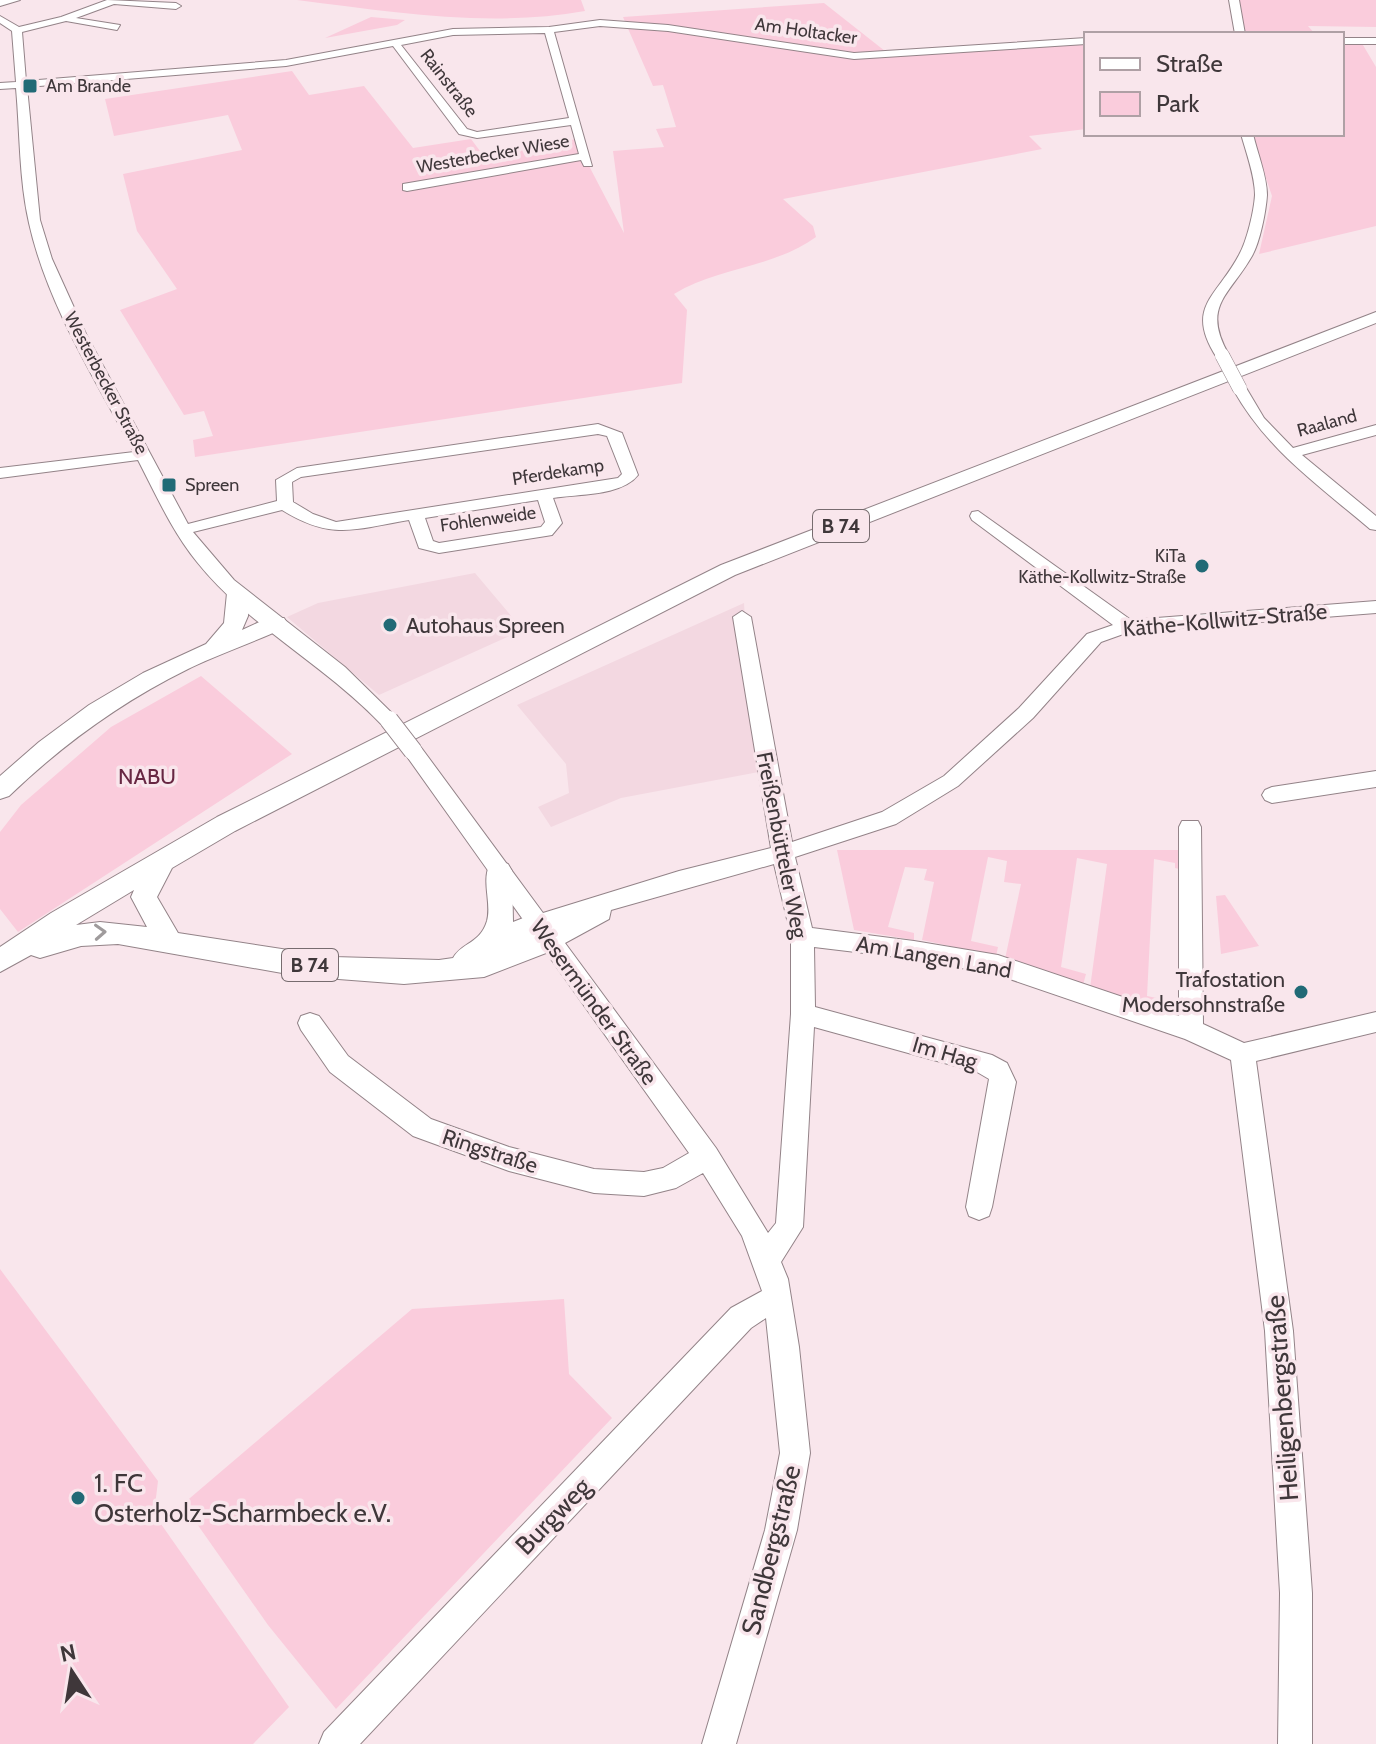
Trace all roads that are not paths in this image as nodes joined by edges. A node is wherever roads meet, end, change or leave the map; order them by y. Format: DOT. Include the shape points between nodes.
graph roads {
  1 [pos="15,0"];
  2 [pos="1234,0"];
  3 [pos="0,3"];
  4 [pos="176,6"];
  5 [pos="0,19"];
  6 [pos="64,19"];
  7 [pos="117,27"];
  8 [pos="17,30"];
  9 [pos="549,30"];
  10 [pos="1240,32"];
  11 [pos="1084,41"];
  12 [pos="1344,41"];
  13 [pos="1376,41"];
  14 [pos="396,44"];
  15 [pos="22,85"];
  16 [pos="0,86"];
  17 [pos="574,121"];
  18 [pos="1247,136"];
  19 [pos="407,187"];
  20 [pos="1376,317"];
  21 [pos="1376,430"];
  22 [pos="144,454"];
  23 [pos="1289,454"];
  24 [pos="0,473"];
  25 [pos="544,495"];
  26 [pos="285,504"];
  27 [pos="416,515"];
  28 [pos="978,516"];
  29 [pos="1376,525"];
  30 [pos="183,530"];
  31 [pos="238,593"];
  32 [pos="1376,607"];
  33 [pos="742,617"];
  34 [pos="272,620"];
  35 [pos="1127,626"];
  36 [pos="232,632"];
  37 [pos="207,652"];
  38 [pos="413,751"];
  39 [pos="1376,779"];
  40 [pos="0,790"];
  41 [pos="1272,795"];
  42 [pos="1190,827"];
  43 [pos="783,853"];
  44 [pos="163,862"];
  45 [pos="499,871"];
  46 [pos="60,921"];
  47 [pos="542,932"];
  48 [pos="802,936"];
  49 [pos="0,942"];
  50 [pos="170,943"];
  51 [pos="490,945"];
  52 [pos="0,963"];
  53 [pos="451,970"];
  54 [pos="803,1014"];
  55 [pos="1376,1022"];
  56 [pos="310,1023"];
  57 [pos="1191,1030"];
  58 [pos="1243,1054"];
  59 [pos="707,1157"];
  60 [pos="979,1207"];
  61 [pos="767,1258"];
  62 [pos="778,1301"];
  63 [pos="336,1744"];
  64 [pos="719,1744"];
  65 [pos="1295,1744"];
  1 -- 3 [label="street"];
  2 -- 10 [label="street"];
  4 -- 6 [label="street" via="113,1"];
  5 -- 8 [label="street"];
  6 -- 7 [label="street"];
  6 -- 8 [label="street"];
  8 -- 15 [label="street, Westerbecker Straße"];
  9 -- 11 [label="street, Am Holtacker" via="618,24 854,56"];
  9 -- 14 [label="street" via="453,32"];
  9 -- 17 [label="street"];
  12 -- 13 [label="street"];
  14 -- 15 [label="street" via="286,63"];
  14 -- 17 [label="street, Rainstraße" via="463,132 477,135"];
  15 -- 16 [label="street"];
  15 -- 22 [label="street, Westerbecker Straße" via="34,220 45,259"];
  17 -- 19 [label="street, Westerbecker Wiese" via="586,160"];
  18 -- 23 [label="street, bridge" via="1261,194 1247,253 1208,316 1214,341 1240,389 1267,432"];
  20 -- 44 [label="main road, B 74" via="728,570 226,824"];
  21 -- 23 [label="street, Raaland"];
  22 -- 24 [label="street"];
  22 -- 30 [label="street, Westerbecker Straße"];
  23 -- 29 [label="street"];
  25 -- 26 [label="street, Pferdekamp" via="623,482 630,475 614,433 598,429 297,473 284,480"];
  25 -- 27 [label="street, Pferdekamp"];
  25 -- 27 [label="street, Fohlenweide" via="554,523 546,531 439,548 425,544"];
  26 -- 27 [label="street, Pferdekamp" via="335,527"];
  26 -- 30 [label="street"];
  28 -- 35 [label="street"];
  30 -- 31 [label="street, Westerbecker Straße" via="197,554"];
  31 -- 34 [label="street, Westerbecker Straße"];
  31 -- 36 [label="main road"];
  32 -- 35 [label="street, Käthe-Kollwitz-Straße"];
  33 -- 43 [label="street, Freißenbütteler Weg"];
  34 -- 36 [label="main road"];
  34 -- 37 [label="main road"];
  34 -- 38 [label="street, Westerbecker Straße, bridge" via="350,679"];
  35 -- 43 [label="street, Käthe-Kollwitz-Straße" via="1094,638 1026,713 951,781 889,818"];
  36 -- 37 [label="main road"];
  37 -- 40 [label="main road" via="82,720"];
  38 -- 45 [label="street, Wesermünder Straße"];
  39 -- 41 [label="street"];
  42 -- 57 [label="street"];
  43 -- 47 [label="street, Käthe-Kollwitz-Straße" via="679,880"];
  43 -- 48 [label="street, Freißenbütteler Weg"];
  44 -- 46 [label="main road, B 74"];
  44 -- 50 [label="main road" via="144,897"];
  45 -- 47 [label="street, Wesermünder Straße"];
  45 -- 51 [label="main road" via="501,919"];
  46 -- 49 [label="main road"];
  46 -- 52 [label="main road, B 74"];
  47 -- 51 [label="main road, B 74"];
  47 -- 53 [label="main road" via="489,963"];
  47 -- 59 [label="street, Wesermünder Straße"];
  48 -- 54 [label="street, Freißenbütteler Weg"];
  48 -- 57 [label="street, Am Langen Land" via="998,965"];
  52 -- 50 [label="main road, one-way" via="87,932 107,930"];
  50 -- 53 [label="main road, B 74" via="388,975"];
  51 -- 53 [label="main road, B 74"];
  54 -- 60 [label="street, Im Hag" via="998,1071 1003,1082"];
  54 -- 61 [label="street, Freißenbütteler Weg" via="789,1227"];
  55 -- 58 [label="street"];
  56 -- 59 [label="street, Ringstraße" via="339,1064 422,1128 509,1159 594,1181 644,1184 667,1179"];
  57 -- 58 [label="street, Am Langen Land"];
  58 -- 65 [label="street, Heiligenbergstraße" via="1279,1331 1296,1593"];
  59 -- 61 [label="street, Wesermünder Straße"];
  61 -- 62 [label="street, Sandbergstraße"];
  62 -- 63 [label="street, Burgweg" via="741,1318"];
  62 -- 64 [label="street, Sandbergstraße" via="793,1415 790,1491"];
}
